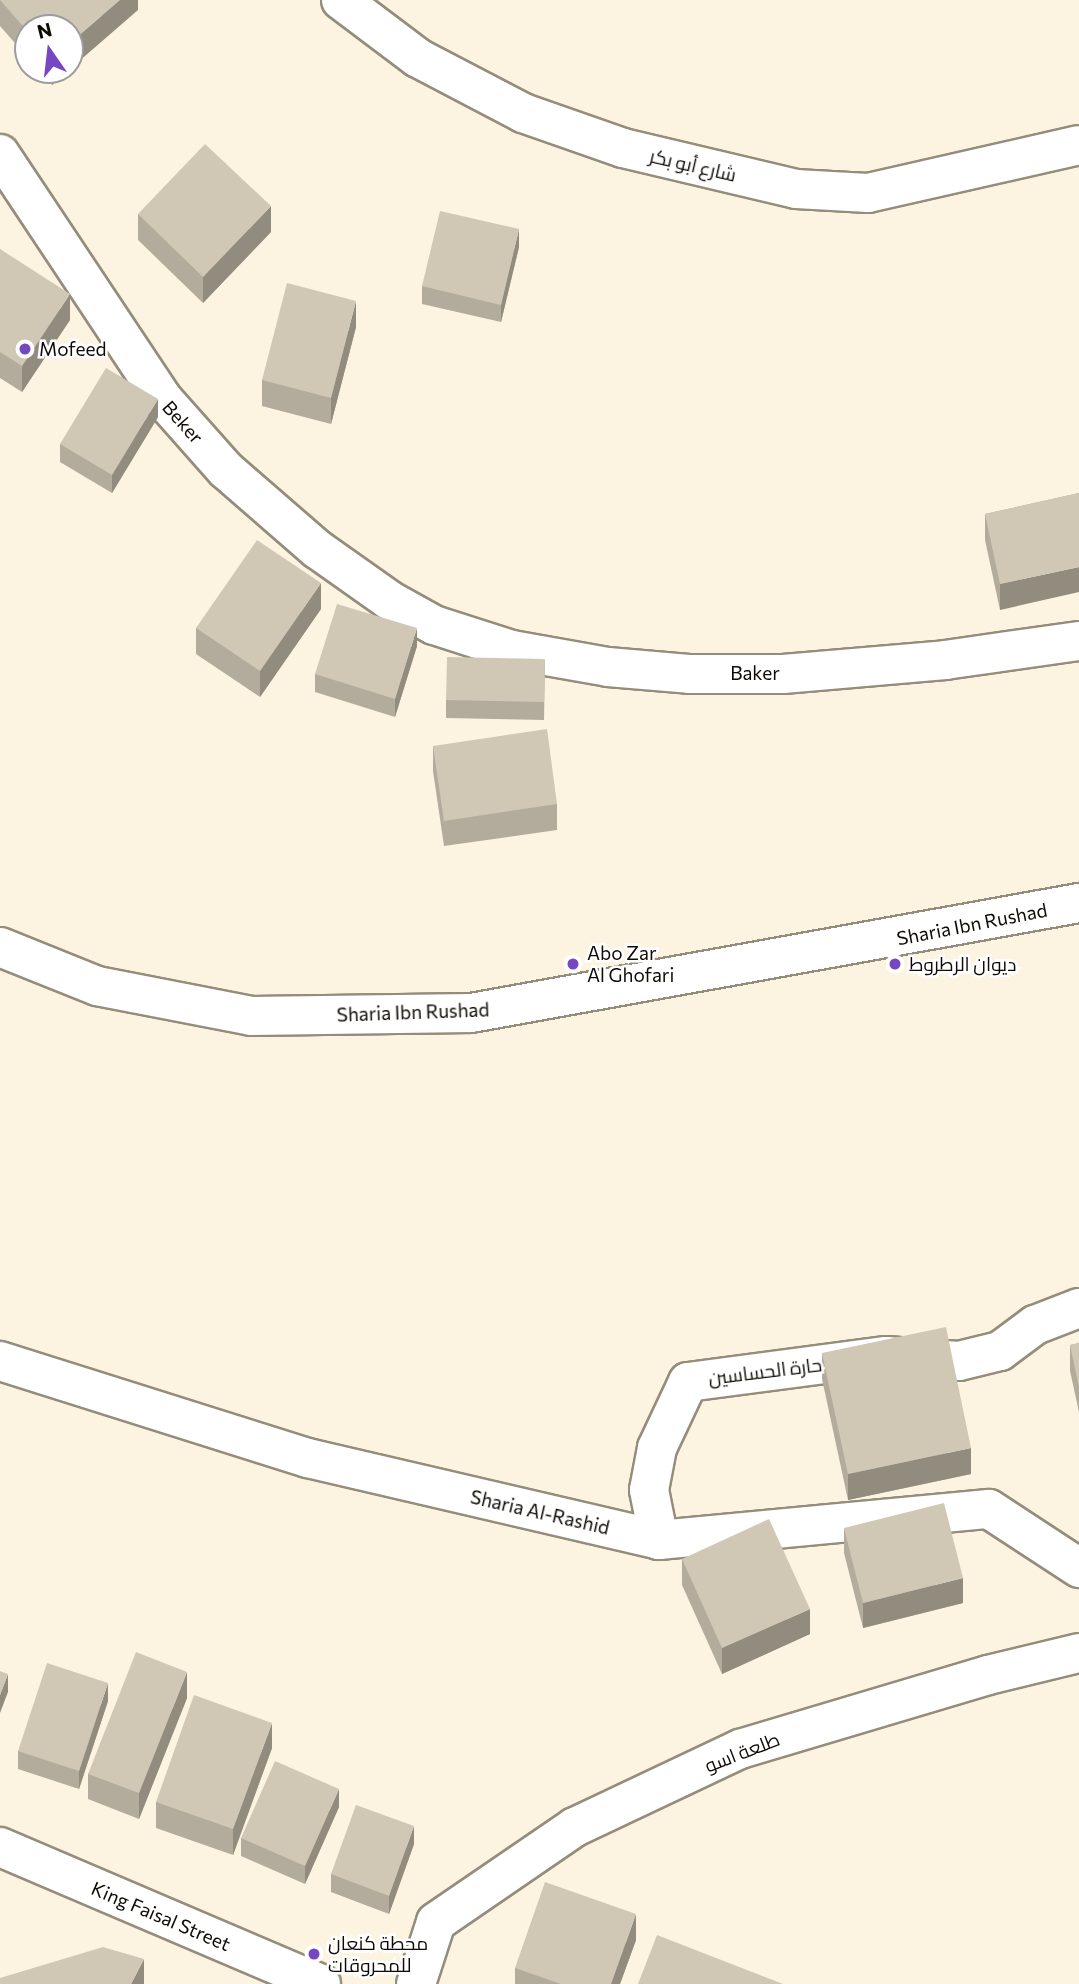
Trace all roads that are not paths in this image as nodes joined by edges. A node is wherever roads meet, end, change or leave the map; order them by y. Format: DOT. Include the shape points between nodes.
graph roads {
  1 [pos="341,0"];
  2 [pos="1079,145"];
  3 [pos="0,154"];
  4 [pos="1079,641"];
  5 [pos="1079,903"];
  6 [pos="0,947"];
  7 [pos="1079,1308"];
  8 [pos="0,1362"];
  9 [pos="659,1540"];
  10 [pos="1079,1568"];
  11 [pos="1079,1653"];
  12 [pos="0,1847"];
  13 [pos="321,1984"];
  14 [pos="416,1984"];
  1 -- 2 [label="street, شارع أبو بكر" via="418,58 523,113 623,148 796,189 868,192"];
  3 -- 4 [label="street, Baker" via="162,398 226,470 317,549 389,600 435,625 512,650 608,667 690,674 837,669"];
  5 -- 6 [label="street, Sharia Ibn Rushad" via="471,1013 251,1016 97,986"];
  7 -- 9 [label="street, حارة الحساسين" via="1035,1325 1000,1351 960,1361 886,1356 688,1382 657,1448 649,1490"];
  8 -- 9 [label="street, Sharia Al-Rashid" via="307,1458"];
  9 -- 10 [label="street, Sharia Al-Rashid" via="989,1509"];
  11 -- 14 [label="street, طلعة اسو" via="988,1675 740,1749 575,1827 436,1922"];
  12 -- 13 [label="street, King Faisal Street"];
}
